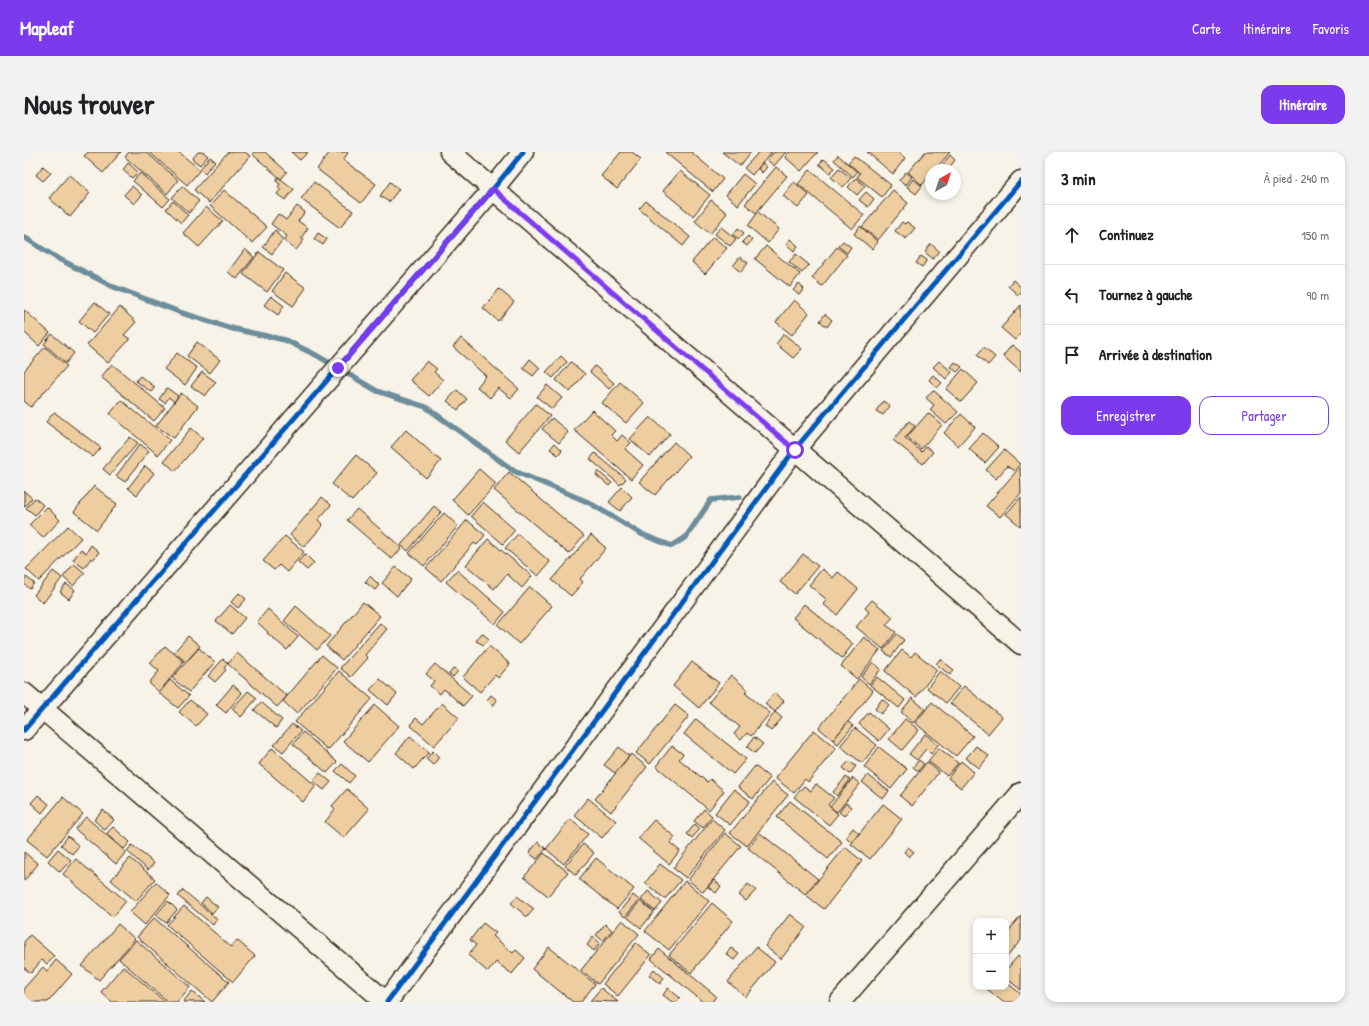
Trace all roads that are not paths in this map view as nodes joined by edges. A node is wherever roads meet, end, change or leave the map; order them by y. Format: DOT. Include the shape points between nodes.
graph roads {
  1 [pos="450,152"];
  2 [pos="523,152"];
  3 [pos="1021,181"];
  4 [pos="493,189"];
  5 [pos="795,450"];
  6 [pos="1021,644"];
  7 [pos="24,693"];
  8 [pos="42,709"];
  9 [pos="24,730"];
  10 [pos="1021,793"];
  11 [pos="387,1002"];
  12 [pos="840,1002"];
  1 -- 4 [label="street"];
  2 -- 4 [label="street"];
  3 -- 5 [label="street"];
  4 -- 5 [label="street"];
  4 -- 8 [label="street"];
  5 -- 6 [label="street"];
  5 -- 11 [label="street"];
  7 -- 8 [label="street"];
  8 -- 9 [label="street"];
  8 -- 11 [label="street"];
  10 -- 12 [label="street"];
}
